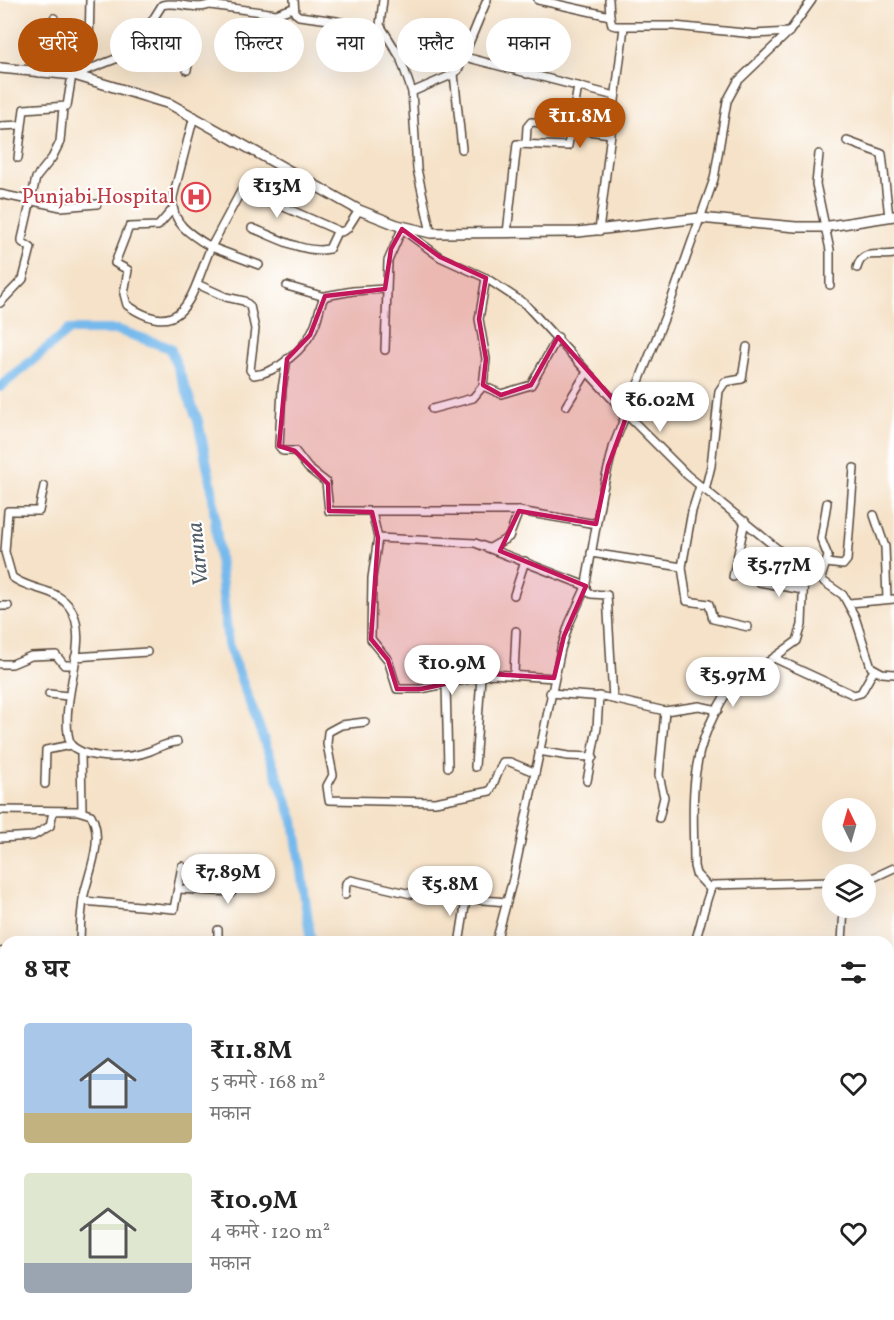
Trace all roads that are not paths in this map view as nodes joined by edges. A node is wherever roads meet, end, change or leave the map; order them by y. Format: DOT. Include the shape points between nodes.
graph roads {
  1 [pos="90,0"];
  2 [pos="383,0"];
  3 [pos="487,0"];
  4 [pos="538,0"];
  5 [pos="609,0"];
  6 [pos="812,0"];
  7 [pos="213,3"];
  8 [pos="294,4"];
  9 [pos="610,16"];
  10 [pos="153,18"];
  11 [pos="316,18"];
  12 [pos="379,18"];
  13 [pos="624,27"];
  14 [pos="789,32"];
  15 [pos="474,34"];
  16 [pos="385,36"];
  17 [pos="474,59"];
  18 [pos="110,61"];
  19 [pos="0,68"];
  20 [pos="456,72"];
  21 [pos="40,73"];
  22 [pos="527,74"];
  23 [pos="77,75"];
  24 [pos="454,75"];
  25 [pos="578,86"];
  26 [pos="412,92"];
  27 [pos="615,96"];
  28 [pos="63,108"];
  29 [pos="194,116"];
  30 [pos="21,125"];
  31 [pos="0,126"];
  32 [pos="572,127"];
  33 [pos="611,134"];
  34 [pos="847,141"];
  35 [pos="526,143"];
  36 [pos="462,149"];
  37 [pos="819,154"];
  38 [pos="18,158"];
  39 [pos="0,194"];
  40 [pos="28,201"];
  41 [pos="97,204"];
  42 [pos="172,210"];
  43 [pos="359,210"];
  44 [pos="892,217"];
  45 [pos="700,218"];
  46 [pos="400,227"];
  47 [pos="823,227"];
  48 [pos="252,228"];
  49 [pos="599,231"];
  50 [pos="338,232"];
  51 [pos="431,233"];
  52 [pos="507,233"];
  53 [pos="211,247"];
  54 [pos="894,254"];
  55 [pos="259,265"];
  56 [pos="857,268"];
  57 [pos="486,278"];
  58 [pos="197,284"];
  59 [pos="830,285"];
  60 [pos="287,286"];
  61 [pos="385,289"];
  62 [pos="325,297"];
  63 [pos="0,303"];
  64 [pos="558,337"];
  65 [pos="747,347"];
  66 [pos="385,350"];
  67 [pos="287,359"];
  68 [pos="587,372"];
  69 [pos="483,386"];
  70 [pos="566,406"];
  71 [pos="432,410"];
  72 [pos="627,415"];
  73 [pos="854,468"];
  74 [pos="44,486"];
  75 [pos="702,488"];
  76 [pos="828,503"];
  77 [pos="519,511"];
  78 [pos="372,512"];
  79 [pos="874,515"];
  80 [pos="745,521"];
  81 [pos="596,524"];
  82 [pos="378,538"];
  83 [pos="490,548"];
  84 [pos="2,552"];
  85 [pos="591,553"];
  86 [pos="525,561"];
  87 [pos="826,563"];
  88 [pos="682,567"];
  89 [pos="804,568"];
  90 [pos="733,577"];
  91 [pos="820,578"];
  92 [pos="759,582"];
  93 [pos="586,588"];
  94 [pos="803,590"];
  95 [pos="514,595"];
  96 [pos="891,599"];
  97 [pos="849,603"];
  98 [pos="748,627"];
  99 [pos="516,631"];
  100 [pos="147,652"];
  101 [pos="774,658"];
  102 [pos="74,661"];
  103 [pos="0,664"];
  104 [pos="874,670"];
  105 [pos="514,674"];
  106 [pos="894,674"];
  107 [pos="482,676"];
  108 [pos="554,678"];
  109 [pos="446,684"];
  110 [pos="550,693"];
  111 [pos="49,694"];
  112 [pos="68,696"];
  113 [pos="599,696"];
  114 [pos="613,699"];
  115 [pos="718,710"];
  116 [pos="665,711"];
  117 [pos="365,722"];
  118 [pos="177,742"];
  119 [pos="71,745"];
  120 [pos="538,751"];
  121 [pos="81,752"];
  122 [pos="593,757"];
  123 [pos="448,767"];
  124 [pos="475,767"];
  125 [pos="534,772"];
  126 [pos="587,781"];
  127 [pos="45,784"];
  128 [pos="0,810"];
  129 [pos="82,811"];
  130 [pos="53,812"];
  131 [pos="659,818"];
  132 [pos="0,838"];
  133 [pos="182,866"];
  134 [pos="894,868"];
  135 [pos="232,869"];
  136 [pos="876,876"];
  137 [pos="822,882"];
  138 [pos="179,889"];
  139 [pos="710,889"];
  140 [pos="345,895"];
  141 [pos="466,900"];
  142 [pos="83,901"];
  143 [pos="507,902"];
  144 [pos="843,918"];
  145 [pos="218,930"];
  146 [pos="80,936"];
  147 [pos="218,936"];
  148 [pos="460,936"];
  149 [pos="498,936"];
  150 [pos="697,936"];
  151 [pos="842,936"];
  1 -- 23 [label="street" via="89,44"];
  2 -- 12 [label="street"];
  3 -- 15 [label="street"];
  4 -- 9 [label="street"];
  5 -- 9 [label="street"];
  6 -- 14 [label="street"];
  7 -- 8 [label="street" via="276,14"];
  7 -- 10 [label="street" via="162,5"];
  8 -- 11 [label="street" via="299,16"];
  9 -- 13 [label="street" via="612,25"];
  13 -- 14 [label="street" via="674,26 754,34"];
  13 -- 27 [label="street"];
  14 -- 45 [label="street" via="732,91 724,115 716,169"];
  16 -- 26 [label="street" via="400,57"];
  17 -- 22 [label="street"];
  18 -- 23 [label="street"];
  19 -- 21 [label="street"];
  20 -- 24 [label="street"];
  21 -- 23 [label="street"];
  22 -- 25 [label="street"];
  23 -- 28 [label="street" via="69,102"];
  23 -- 29 [label="street"];
  24 -- 26 [label="street"];
  24 -- 36 [label="street"];
  25 -- 27 [label="street"];
  25 -- 32 [label="street"];
  26 -- 51 [label="street" via="417,169"];
  27 -- 33 [label="street"];
  28 -- 30 [label="street" via="26,108"];
  28 -- 40 [label="street" via="60,142 36,178"];
  29 -- 42 [label="street"];
  29 -- 43 [label="street"];
  30 -- 31 [label="street"];
  30 -- 38 [label="street"];
  32 -- 33 [label="street"];
  32 -- 35 [label="street" via="568,146"];
  32 -- 35 [label="street" via="531,122"];
  33 -- 49 [label="street"];
  34 -- 44 [label="street" via="882,154"];
  35 -- 52 [label="street" via="516,147"];
  37 -- 47 [label="street" via="816,177"];
  39 -- 40 [label="street"];
  40 -- 41 [label="street" via="69,208"];
  40 -- 63 [label="street" via="21,239 32,248 27,271"];
  42 -- 53 [label="street" via="187,231"];
  42 -- 58 [label="street" via="158,226 129,226 115,262 128,270 124,300 132,309 168,318 186,307"];
  43 -- 46 [label="street"];
  43 -- 50 [label="street" via="345,232"];
  44 -- 47 [label="street"];
  45 -- 47 [label="street"];
  45 -- 49 [label="street"];
  45 -- 72 [label="street"];
  46 -- 51 [label="street"];
  46 -- 57 [label="street" via="440,256"];
  46 -- 61 [label="street" via="391,249"];
  47 -- 59 [label="street" via="830,250"];
  48 -- 50 [label="street" via="318,250 329,249"];
  49 -- 52 [label="street"];
  50 -- 53 [label="street" via="242,190"];
  51 -- 52 [label="street"];
  53 -- 55 [label="street"];
  53 -- 58 [label="street"];
  54 -- 56 [label="street" via="867,255 859,260"];
  57 -- 64 [label="street" via="525,304"];
  57 -- 69 [label="street" via="479,319 486,360"];
  58 -- 67 [label="street" via="250,306 255,329 251,373 258,375"];
  60 -- 62 [label="street"];
  61 -- 62 [label="street"];
  61 -- 66 [label="street"];
  62 -- 67 [label="street" via="310,335"];
  64 -- 68 [label="street"];
  64 -- 69 [label="street" via="531,385 501,394"];
  65 -- 75 [label="street" via="742,379 726,382 719,391 711,466"];
  67 -- 78 [label="street" via="280,448 295,451 326,482 329,511"];
  68 -- 70 [label="street"];
  68 -- 72 [label="street"];
  69 -- 71 [label="street" via="473,398"];
  72 -- 75 [label="street"];
  72 -- 81 [label="street" via="611,455"];
  73 -- 87 [label="street" via="847,560 843,565"];
  74 -- 84 [label="street" via="39,511 8,511"];
  75 -- 80 [label="street"];
  75 -- 88 [label="street" via="692,511"];
  76 -- 87 [label="street" via="821,539 827,551"];
  77 -- 78 [label="street"];
  77 -- 81 [label="street"];
  77 -- 83 [label="street" via="509,537"];
  78 -- 82 [label="street"];
  79 -- 96 [label="street" via="885,547"];
  80 -- 89 [label="street"];
  80 -- 90 [label="street"];
  81 -- 85 [label="street"];
  82 -- 83 [label="street" via="469,543"];
  82 -- 109 [label="street" via="372,578 371,639 388,660 397,688 412,690"];
  83 -- 86 [label="street"];
  84 -- 102 [label="street" via="12,577 55,593 73,613 77,632"];
  85 -- 88 [label="street"];
  85 -- 93 [label="street"];
  86 -- 93 [label="street"];
  86 -- 95 [label="street"];
  87 -- 91 [label="street"];
  88 -- 98 [label="street" via="687,601 709,604 713,619"];
  89 -- 91 [label="street"];
  89 -- 94 [label="street"];
  91 -- 97 [label="street"];
  92 -- 94 [label="street"];
  93 -- 108 [label="street" via="564,636"];
  93 -- 114 [label="street" via="591,594 607,595"];
  94 -- 101 [label="street" via="800,634 791,647"];
  96 -- 97 [label="street"];
  97 -- 104 [label="street"];
  99 -- 105 [label="street"];
  100 -- 102 [label="street"];
  101 -- 104 [label="street" via="854,695 861,693"];
  101 -- 115 [label="street" via="761,667 742,669"];
  102 -- 103 [label="street" via="64,665 56,655 31,656"];
  102 -- 112 [label="street"];
  104 -- 106 [label="street"];
  105 -- 107 [label="street"];
  105 -- 108 [label="street"];
  107 -- 109 [label="street"];
  107 -- 124 [label="street"];
  108 -- 110 [label="street"];
  109 -- 123 [label="street"];
  110 -- 113 [label="street"];
  110 -- 120 [label="street"];
  111 -- 112 [label="street"];
  112 -- 119 [label="street"];
  113 -- 114 [label="street"];
  113 -- 122 [label="street"];
  114 -- 116 [label="street"];
  115 -- 116 [label="street" via="699,706"];
  115 -- 139 [label="street" via="699,754 695,781 695,871"];
  116 -- 131 [label="street" via="659,775 664,797"];
  117 -- 125 [label="street" via="341,725 328,732 333,775 327,786 328,800 435,802 490,791 503,762"];
  118 -- 121 [label="street" via="120,756"];
  119 -- 121 [label="street"];
  119 -- 127 [label="street" via="46,750"];
  120 -- 122 [label="street"];
  120 -- 125 [label="street"];
  121 -- 129 [label="street"];
  122 -- 126 [label="street"];
  125 -- 143 [label="street"];
  128 -- 130 [label="street"];
  129 -- 130 [label="street"];
  129 -- 142 [label="street" via="91,815 96,832"];
  130 -- 132 [label="street" via="50,826 38,835"];
  133 -- 138 [label="street"];
  134 -- 136 [label="street"];
  135 -- 138 [label="street" via="232,892"];
  137 -- 139 [label="street" via="719,884"];
  138 -- 142 [label="street" via="177,905 172,909"];
  139 -- 150 [label="street"];
  140 -- 141 [label="street" via="346,883 351,880 411,894"];
  141 -- 143 [label="street"];
  141 -- 148 [label="street"];
  142 -- 146 [label="street"];
  143 -- 149 [label="street"];
  144 -- 151 [label="street"];
  145 -- 147 [label="street"];
}
